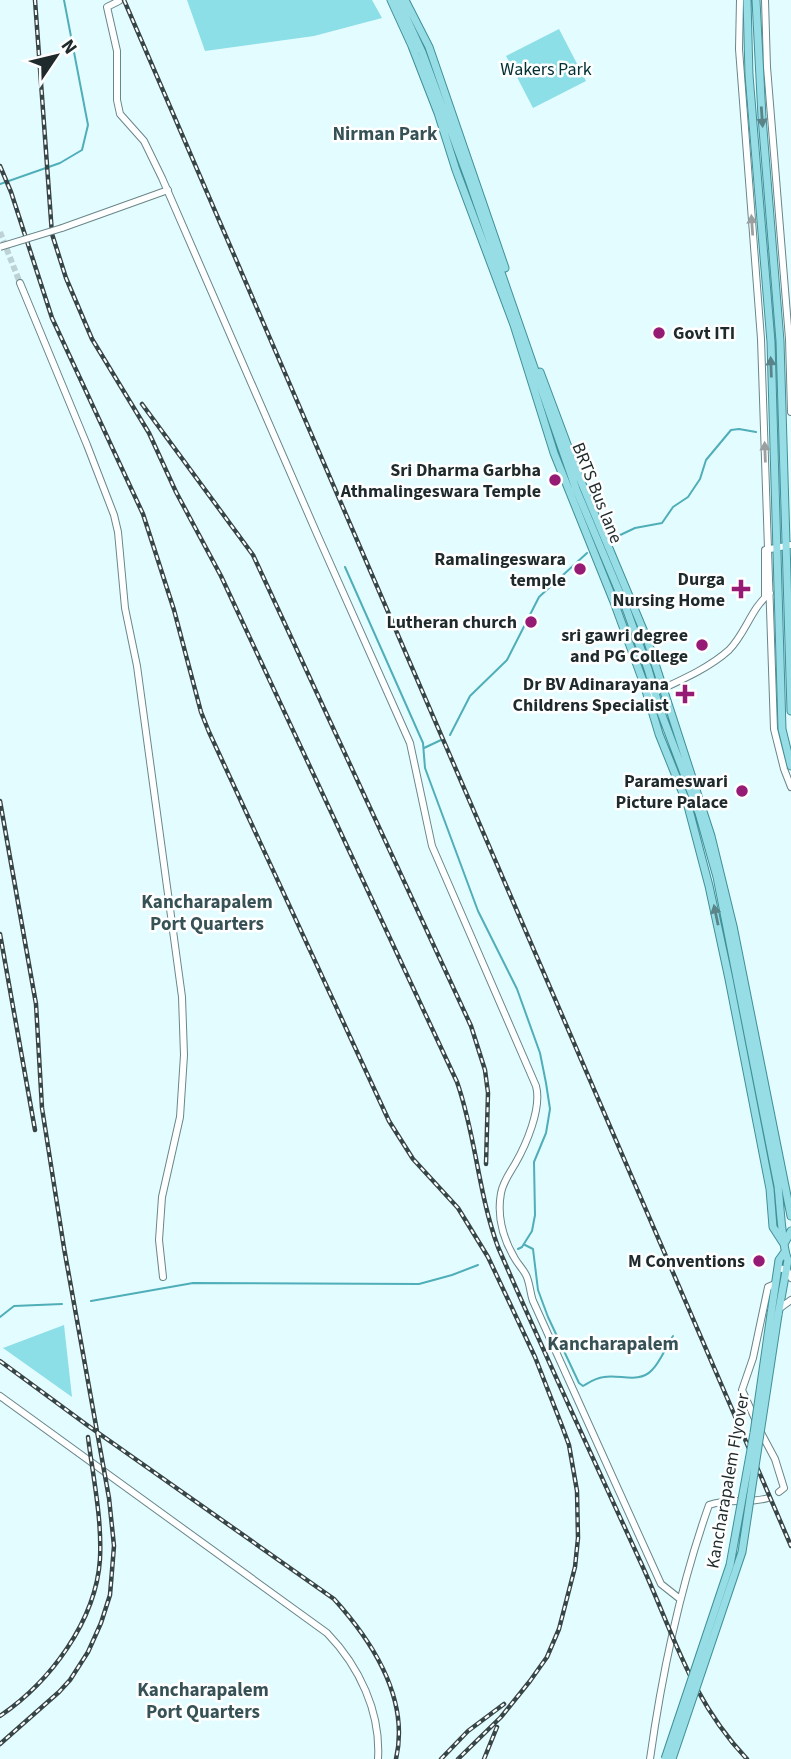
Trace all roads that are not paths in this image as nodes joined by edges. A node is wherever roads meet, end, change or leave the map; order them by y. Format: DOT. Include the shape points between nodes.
graph roads {
  1 [pos="391,0"];
  2 [pos="398,0"];
  3 [pos="405,0"];
  4 [pos="740,0"];
  5 [pos="747,0"];
  6 [pos="756,0"];
  7 [pos="765,0"];
  8 [pos="119,1"];
  9 [pos="168,190"];
  10 [pos="772,241"];
  11 [pos="762,242"];
  12 [pos="0,247"];
  13 [pos="20,283"];
  14 [pos="791,412"];
  15 [pos="788,545"];
  16 [pos="773,547"];
  17 [pos="768,595"];
  18 [pos="655,692"];
  19 [pos="791,711"];
  20 [pos="791,766"];
  21 [pos="791,787"];
  22 [pos="791,1216"];
  23 [pos="791,1231"];
  24 [pos="784,1248"];
  25 [pos="778,1268"];
  26 [pos="789,1274"];
  27 [pos="163,1277"];
  28 [pos="775,1284"];
  29 [pos="791,1300"];
  30 [pos="777,1312"];
  31 [pos="0,1396"];
  32 [pos="779,1492"];
  33 [pos="768,1498"];
  34 [pos="680,1599"];
  35 [pos="378,1759"];
  36 [pos="650,1759"];
  37 [pos="665,1759"];
  38 [pos="673,1759"];
  1 -- 18 [label="main road" via="438,113 555,453"];
  2 -- 18 [label="main road, BRTS Bus lane" via="422,52 576,489"];
  3 -- 18 [label="main road" via="429,47 585,492 644,631"];
  16 -- 4 [label="street, one-way" via="739,49"];
  5 -- 11 [label="main road"];
  6 -- 10 [label="main road, one-way"];
  7 -- 14 [label="street"];
  8 -- 9 [label="street" via="107,7 117,51 120,114 144,141"];
  9 -- 12 [label="street, bridge"];
  9 -- 34 [label="street" via="410,743 432,846 536,1087 536,1111 501,1194 501,1221 508,1246 526,1276 533,1301 661,1584"];
  10 -- 11 [label="main road"];
  10 -- 15 [label="main road"];
  16 -- 11 [label="main road, one-way" via="771,342"];
  13 -- 27 [label="street" via="118,532 182,997 180,1117 162,1196 159,1240"];
  15 -- 16 [label="street"];
  15 -- 19 [label="main road"];
  16 -- 17 [label="street"];
  16 -- 20 [label="main road" via="782,729"];
  17 -- 18 [label="street" via="729,650"];
  17 -- 21 [label="street" via="774,729"];
  18 -- 22 [label="main road" via="709,828 723,881"];
  18 -- 24 [label="main road" via="659,734 699,843 770,1189 773,1227"];
  23 -- 24 [label="main road, Kancharapalem Flyover"];
  24 -- 25 [label="main road, Kancharapalem Flyover"];
  24 -- 26 [label="main road"];
  25 -- 26 [label="street"];
  25 -- 28 [label="main road, Kancharapalem Flyover"];
  26 -- 30 [label="main road"];
  28 -- 30 [label="main road, Kancharapalem Flyover"];
  28 -- 32 [label="street" via="768,1287 742,1390 782,1476 785,1488"];
  29 -- 30 [label="street"];
  30 -- 37 [label="main road, Kancharapalem Flyover, bridge" via="726,1581"];
  30 -- 38 [label="main road, Kancharapalem Flyover, bridge" via="742,1552"];
  31 -- 35 [label="street" via="327,1633 363,1684 374,1718"];
  33 -- 34 [label="street" via="709,1505"];
  34 -- 36 [label="street"];
}
